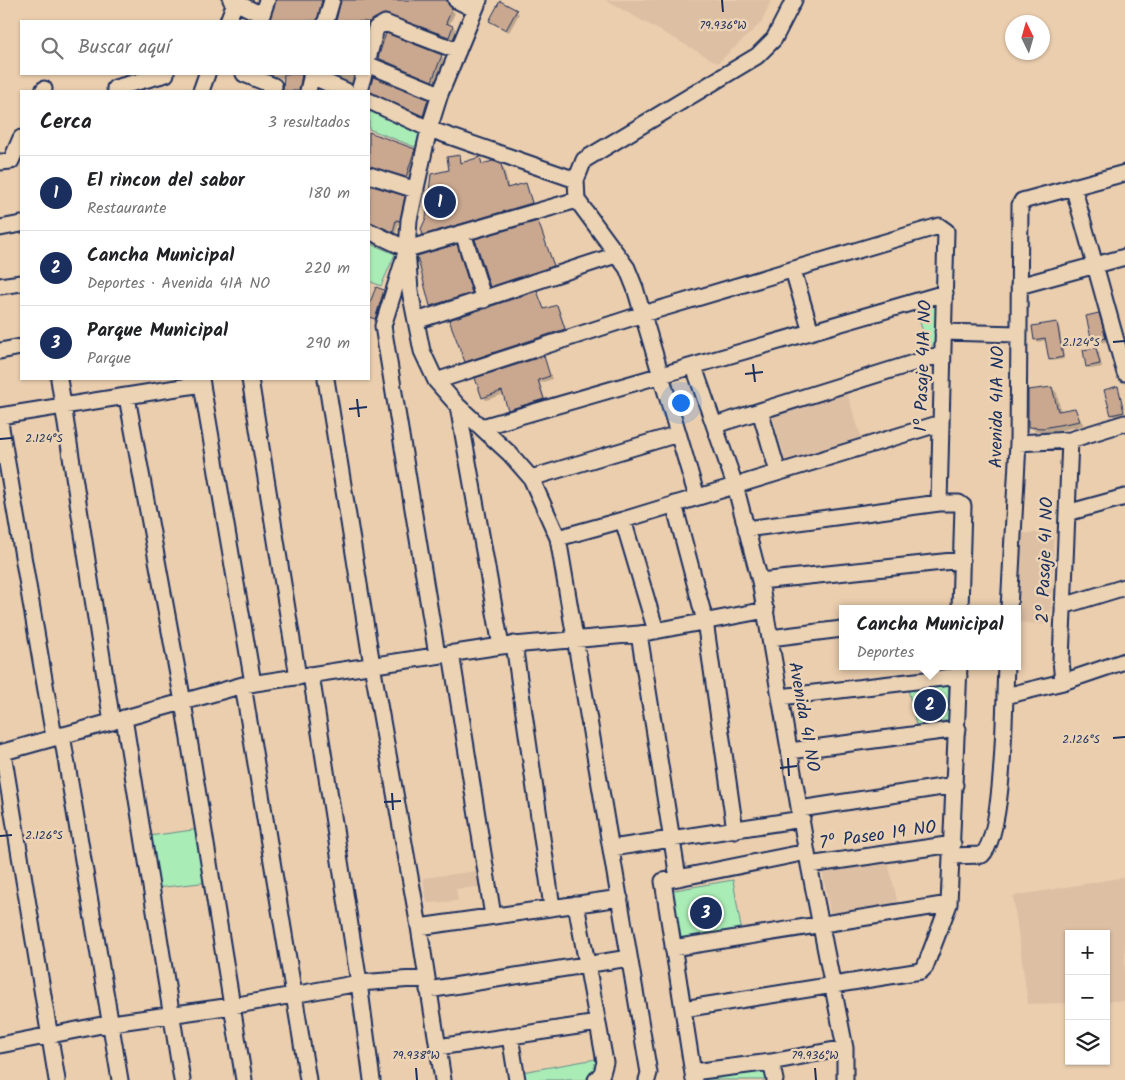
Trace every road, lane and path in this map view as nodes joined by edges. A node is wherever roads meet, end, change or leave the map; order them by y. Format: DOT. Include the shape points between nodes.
graph roads {
  1 [pos="267,0"];
  2 [pos="332,0"];
  3 [pos="456,0"];
  4 [pos="794,0"];
  5 [pos="234,1"];
  6 [pos="477,4"];
  7 [pos="228,20"];
  8 [pos="326,20"];
  9 [pos="370,51"];
  10 [pos="458,52"];
  11 [pos="370,65"];
  12 [pos="162,75"];
  13 [pos="207,75"];
  14 [pos="246,75"];
  15 [pos="311,75"];
  16 [pos="364,75"];
  17 [pos="274,86"];
  18 [pos="120,90"];
  19 [pos="201,90"];
  20 [pos="308,90"];
  21 [pos="344,90"];
  22 [pos="359,90"];
  23 [pos="440,94"];
  24 [pos="370,101"];
  25 [pos="429,129"];
  26 [pos="20,140"];
  27 [pos="8,161"];
  28 [pos="1125,173"];
  29 [pos="370,175"];
  30 [pos="576,180"];
  31 [pos="1073,186"];
  32 [pos="416,190"];
  33 [pos="577,200"];
  34 [pos="20,224"];
  35 [pos="0,228"];
  36 [pos="370,231"];
  37 [pos="463,233"];
  38 [pos="407,249"];
  39 [pos="616,255"];
  40 [pos="1125,257"];
  41 [pos="1095,265"];
  42 [pos="793,270"];
  43 [pos="20,282"];
  44 [pos="0,286"];
  45 [pos="1019,286"];
  46 [pos="945,293"];
  47 [pos="484,300"];
  48 [pos="643,314"];
  49 [pos="416,322"];
  50 [pos="376,324"];
  51 [pos="811,332"];
  52 [pos="943,332"];
  53 [pos="1017,334"];
  54 [pos="20,347"];
  55 [pos="0,351"];
  56 [pos="942,354"];
  57 [pos="694,367"];
  58 [pos="1125,373"];
  59 [pos="661,377"];
  60 [pos="59,380"];
  61 [pos="250,380"];
  62 [pos="326,380"];
  63 [pos="201,381"];
  64 [pos="436,381"];
  65 [pos="127,397"];
  66 [pos="62,406"];
  67 [pos="458,406"];
  68 [pos="760,410"];
  69 [pos="0,416"];
  70 [pos="0,422"];
  71 [pos="940,423"];
  72 [pos="1125,423"];
  73 [pos="715,425"];
  74 [pos="482,427"];
  75 [pos="678,434"];
  76 [pos="1070,440"];
  77 [pos="1018,443"];
  78 [pos="778,472"];
  79 [pos="531,478"];
  80 [pos="735,485"];
  81 [pos="697,497"];
  82 [pos="1125,497"];
  83 [pos="939,503"];
  84 [pos="674,504"];
  85 [pos="1067,513"];
  86 [pos="623,520"];
  87 [pos="746,529"];
  88 [pos="558,538"];
  89 [pos="962,560"];
  90 [pos="760,581"];
  91 [pos="1125,587"];
  92 [pos="960,605"];
  93 [pos="1009,605"];
  94 [pos="1063,606"];
  95 [pos="766,610"];
  96 [pos="705,621"];
  97 [pos="839,629"];
  98 [pos="656,631"];
  99 [pos="639,634"];
  100 [pos="770,638"];
  101 [pos="576,641"];
  102 [pos="508,645"];
  103 [pos="444,654"];
  104 [pos="1125,661"];
  105 [pos="372,665"];
  106 [pos="1006,670"];
  107 [pos="959,671"];
  108 [pos="304,676"];
  109 [pos="1063,682"];
  110 [pos="248,684"];
  111 [pos="1005,696"];
  112 [pos="780,697"];
  113 [pos="183,702"];
  114 [pos="118,720"];
  115 [pos="958,729"];
  116 [pos="58,736"];
  117 [pos="790,751"];
  118 [pos="1,753"];
  119 [pos="955,785"];
  120 [pos="801,814"];
  121 [pos="735,830"];
  122 [pos="672,839"];
  123 [pos="612,848"];
  124 [pos="952,850"];
  125 [pos="808,858"];
  126 [pos="678,878"];
  127 [pos="620,898"];
  128 [pos="576,904"];
  129 [pos="950,904"];
  130 [pos="552,907"];
  131 [pos="493,916"];
  132 [pos="822,926"];
  133 [pos="419,927"];
  134 [pos="673,948"];
  135 [pos="629,958"];
  136 [pos="586,965"];
  137 [pos="359,984"];
  138 [pos="428,984"];
  139 [pos="832,986"];
  140 [pos="295,995"];
  141 [pos="232,1006"];
  142 [pos="683,1009"];
  143 [pos="171,1014"];
  144 [pos="112,1023"];
  145 [pos="598,1023"];
  146 [pos="50,1034"];
  147 [pos="510,1036"];
  148 [pos="0,1045"];
  149 [pos="438,1047"];
  150 [pos="845,1048"];
  151 [pos="771,1062"];
  152 [pos="693,1076"];
  153 [pos="57,1080"];
  154 [pos="120,1080"];
  155 [pos="182,1080"];
  156 [pos="244,1080"];
  157 [pos="308,1080"];
  158 [pos="372,1080"];
  159 [pos="443,1080"];
  160 [pos="516,1080"];
  161 [pos="596,1080"];
  162 [pos="647,1080"];
  163 [pos="775,1080"];
  164 [pos="845,1080"];
  1 -- 5 [label="street" via="262,15"];
  2 -- 8 [label="street"];
  3 -- 6 [label="street"];
  4 -- 30 [label="street" via="774,39 757,56 584,160"];
  5 -- 7 [label="street"];
  6 -- 10 [label="street"];
  9 -- 10 [label="street" via="376,28 385,23"];
  10 -- 23 [label="street"];
  11 -- 23 [label="street"];
  12 -- 18 [label="street" via="115,88"];
  13 -- 19 [label="street"];
  14 -- 17 [label="street"];
  15 -- 20 [label="street"];
  15 -- 21 [label="street"];
  16 -- 22 [label="street"];
  23 -- 25 [label="street"];
  24 -- 25 [label="street"];
  25 -- 30 [label="street"];
  25 -- 32 [label="street"];
  26 -- 27 [label="street"];
  28 -- 31 [label="street"];
  29 -- 32 [label="street"];
  30 -- 33 [label="street"];
  31 -- 41 [label="street"];
  31 -- 45 [label="street, Avenida 41A NO" via="1022,201"];
  32 -- 38 [label="street"];
  33 -- 37 [label="street"];
  33 -- 39 [label="street"];
  34 -- 35 [label="street"];
  36 -- 38 [label="street"];
  37 -- 38 [label="street"];
  37 -- 47 [label="street"];
  38 -- 49 [label="street"];
  38 -- 50 [label="street"];
  39 -- 47 [label="street"];
  39 -- 48 [label="street" via="627,268"];
  40 -- 41 [label="street"];
  41 -- 45 [label="street"];
  41 -- 58 [label="street"];
  42 -- 46 [label="street, 1º Pasaje 41A NO" via="939,226 946,231"];
  42 -- 48 [label="street"];
  42 -- 51 [label="street"];
  43 -- 44 [label="street"];
  45 -- 53 [label="street, Avenida 41A NO"];
  46 -- 51 [label="street"];
  46 -- 52 [label="street, 1º Pasaje 41A NO"];
  47 -- 49 [label="street"];
  48 -- 59 [label="street"];
  48 -- 64 [label="street"];
  49 -- 64 [label="street" via="422,351"];
  50 -- 103 [label="street"];
  51 -- 57 [label="street"];
  52 -- 53 [label="street"];
  52 -- 56 [label="street, 1º Pasaje 41A NO"];
  53 -- 77 [label="street, Avenida 41A NO"];
  54 -- 55 [label="street"];
  56 -- 68 [label="street"];
  56 -- 71 [label="street, 1º Pasaje 41A NO"];
  57 -- 59 [label="street"];
  57 -- 73 [label="street, Avenida 41 NO"];
  59 -- 74 [label="street"];
  59 -- 75 [label="street"];
  60 -- 66 [label="street"];
  61 -- 108 [label="street"];
  62 -- 105 [label="street"];
  63 -- 65 [label="street"];
  63 -- 110 [label="street"];
  64 -- 67 [label="street"];
  65 -- 66 [label="street"];
  65 -- 113 [label="street"];
  66 -- 69 [label="street"];
  66 -- 114 [label="street"];
  67 -- 74 [label="street"];
  67 -- 102 [label="street"];
  68 -- 73 [label="street"];
  68 -- 78 [label="street"];
  70 -- 116 [label="street"];
  71 -- 78 [label="street"];
  71 -- 83 [label="street, 1º Pasaje 41A NO"];
  72 -- 76 [label="street"];
  73 -- 80 [label="street, Avenida 41 NO"];
  74 -- 79 [label="street"];
  75 -- 79 [label="street"];
  75 -- 81 [label="street"];
  76 -- 77 [label="street"];
  76 -- 85 [label="street, 2º Pasaje 41 NO"];
  77 -- 93 [label="street, Avenida 41A NO"];
  78 -- 80 [label="street"];
  79 -- 88 [label="street"];
  80 -- 81 [label="street"];
  80 -- 87 [label="street, Avenida 41 NO"];
  81 -- 84 [label="street"];
  82 -- 85 [label="street"];
  83 -- 87 [label="street"];
  83 -- 89 [label="street" via="962,504"];
  84 -- 86 [label="street"];
  84 -- 96 [label="street"];
  85 -- 94 [label="street, 2º Pasaje 41 NO"];
  86 -- 88 [label="street"];
  86 -- 98 [label="street"];
  87 -- 90 [label="street, Avenida 41 NO"];
  88 -- 101 [label="street"];
  89 -- 90 [label="street"];
  89 -- 92 [label="street"];
  90 -- 95 [label="street, Avenida 41 NO"];
  91 -- 94 [label="street"];
  94 -- 109 [label="street, 2º Pasaje 41 NO"];
  95 -- 96 [label="street"];
  95 -- 100 [label="street, Avenida 41 NO"];
  96 -- 98 [label="street"];
  96 -- 121 [label="street"];
  97 -- 100 [label="street"];
  98 -- 99 [label="street"];
  99 -- 101 [label="street"];
  99 -- 122 [label="street"];
  100 -- 112 [label="street, Avenida 41 NO"];
  101 -- 102 [label="street"];
  101 -- 123 [label="street"];
  102 -- 103 [label="street"];
  102 -- 130 [label="street"];
  103 -- 105 [label="street"];
  103 -- 131 [label="street"];
  104 -- 109 [label="street"];
  105 -- 108 [label="street"];
  105 -- 133 [label="street"];
  106 -- 111 [label="street"];
  107 -- 112 [label="street"];
  107 -- 115 [label="street"];
  108 -- 110 [label="street"];
  108 -- 137 [label="street"];
  109 -- 111 [label="street"];
  110 -- 113 [label="street"];
  110 -- 140 [label="street"];
  111 -- 124 [label="street" via="1003,757 993,831 987,851 982,855"];
  112 -- 117 [label="street, Avenida 41 NO"];
  113 -- 114 [label="street"];
  113 -- 141 [label="street"];
  114 -- 116 [label="street"];
  114 -- 143 [label="street"];
  115 -- 117 [label="street"];
  115 -- 119 [label="street"];
  116 -- 118 [label="street"];
  116 -- 144 [label="street"];
  117 -- 120 [label="street, Avenida 41 NO"];
  118 -- 146 [label="street"];
  119 -- 120 [label="street"];
  119 -- 124 [label="street"];
  120 -- 121 [label="street"];
  120 -- 125 [label="street, Avenida 41 NO"];
  121 -- 122 [label="street"];
  122 -- 123 [label="street"];
  122 -- 126 [label="street"];
  123 -- 127 [label="street"];
  124 -- 125 [label="street, 7º Paseo 19 NO"];
  124 -- 129 [label="street"];
  125 -- 126 [label="street, 7º Paseo 19 NO"];
  125 -- 132 [label="street, Avenida 41 NO"];
  126 -- 134 [label="street" via="663,881"];
  127 -- 128 [label="street"];
  127 -- 135 [label="street"];
  128 -- 130 [label="street"];
  128 -- 136 [label="street"];
  129 -- 132 [label="street"];
  129 -- 139 [label="street" via="930,960 922,971"];
  130 -- 131 [label="street"];
  131 -- 133 [label="street"];
  132 -- 134 [label="street"];
  132 -- 139 [label="street, Avenida 41 NO"];
  133 -- 138 [label="street"];
  134 -- 142 [label="street"];
  135 -- 136 [label="street"];
  135 -- 162 [label="street" via="649,1073"];
  136 -- 138 [label="street"];
  136 -- 145 [label="street"];
  137 -- 138 [label="street"];
  137 -- 140 [label="street"];
  137 -- 158 [label="street"];
  138 -- 149 [label="street"];
  139 -- 142 [label="street"];
  139 -- 150 [label="street, Avenida 41 NO"];
  140 -- 141 [label="street"];
  140 -- 157 [label="street"];
  141 -- 143 [label="street"];
  141 -- 156 [label="street"];
  142 -- 152 [label="street"];
  143 -- 144 [label="street"];
  143 -- 155 [label="street"];
  144 -- 146 [label="street"];
  144 -- 154 [label="street"];
  145 -- 147 [label="street"];
  145 -- 161 [label="street" via="605,1062"];
  146 -- 148 [label="street"];
  146 -- 153 [label="street"];
  147 -- 149 [label="street"];
  147 -- 160 [label="street"];
  149 -- 159 [label="street"];
  150 -- 151 [label="street"];
  150 -- 164 [label="street, Avenida 41 NO"];
  151 -- 152 [label="street"];
  151 -- 163 [label="street"];
}
